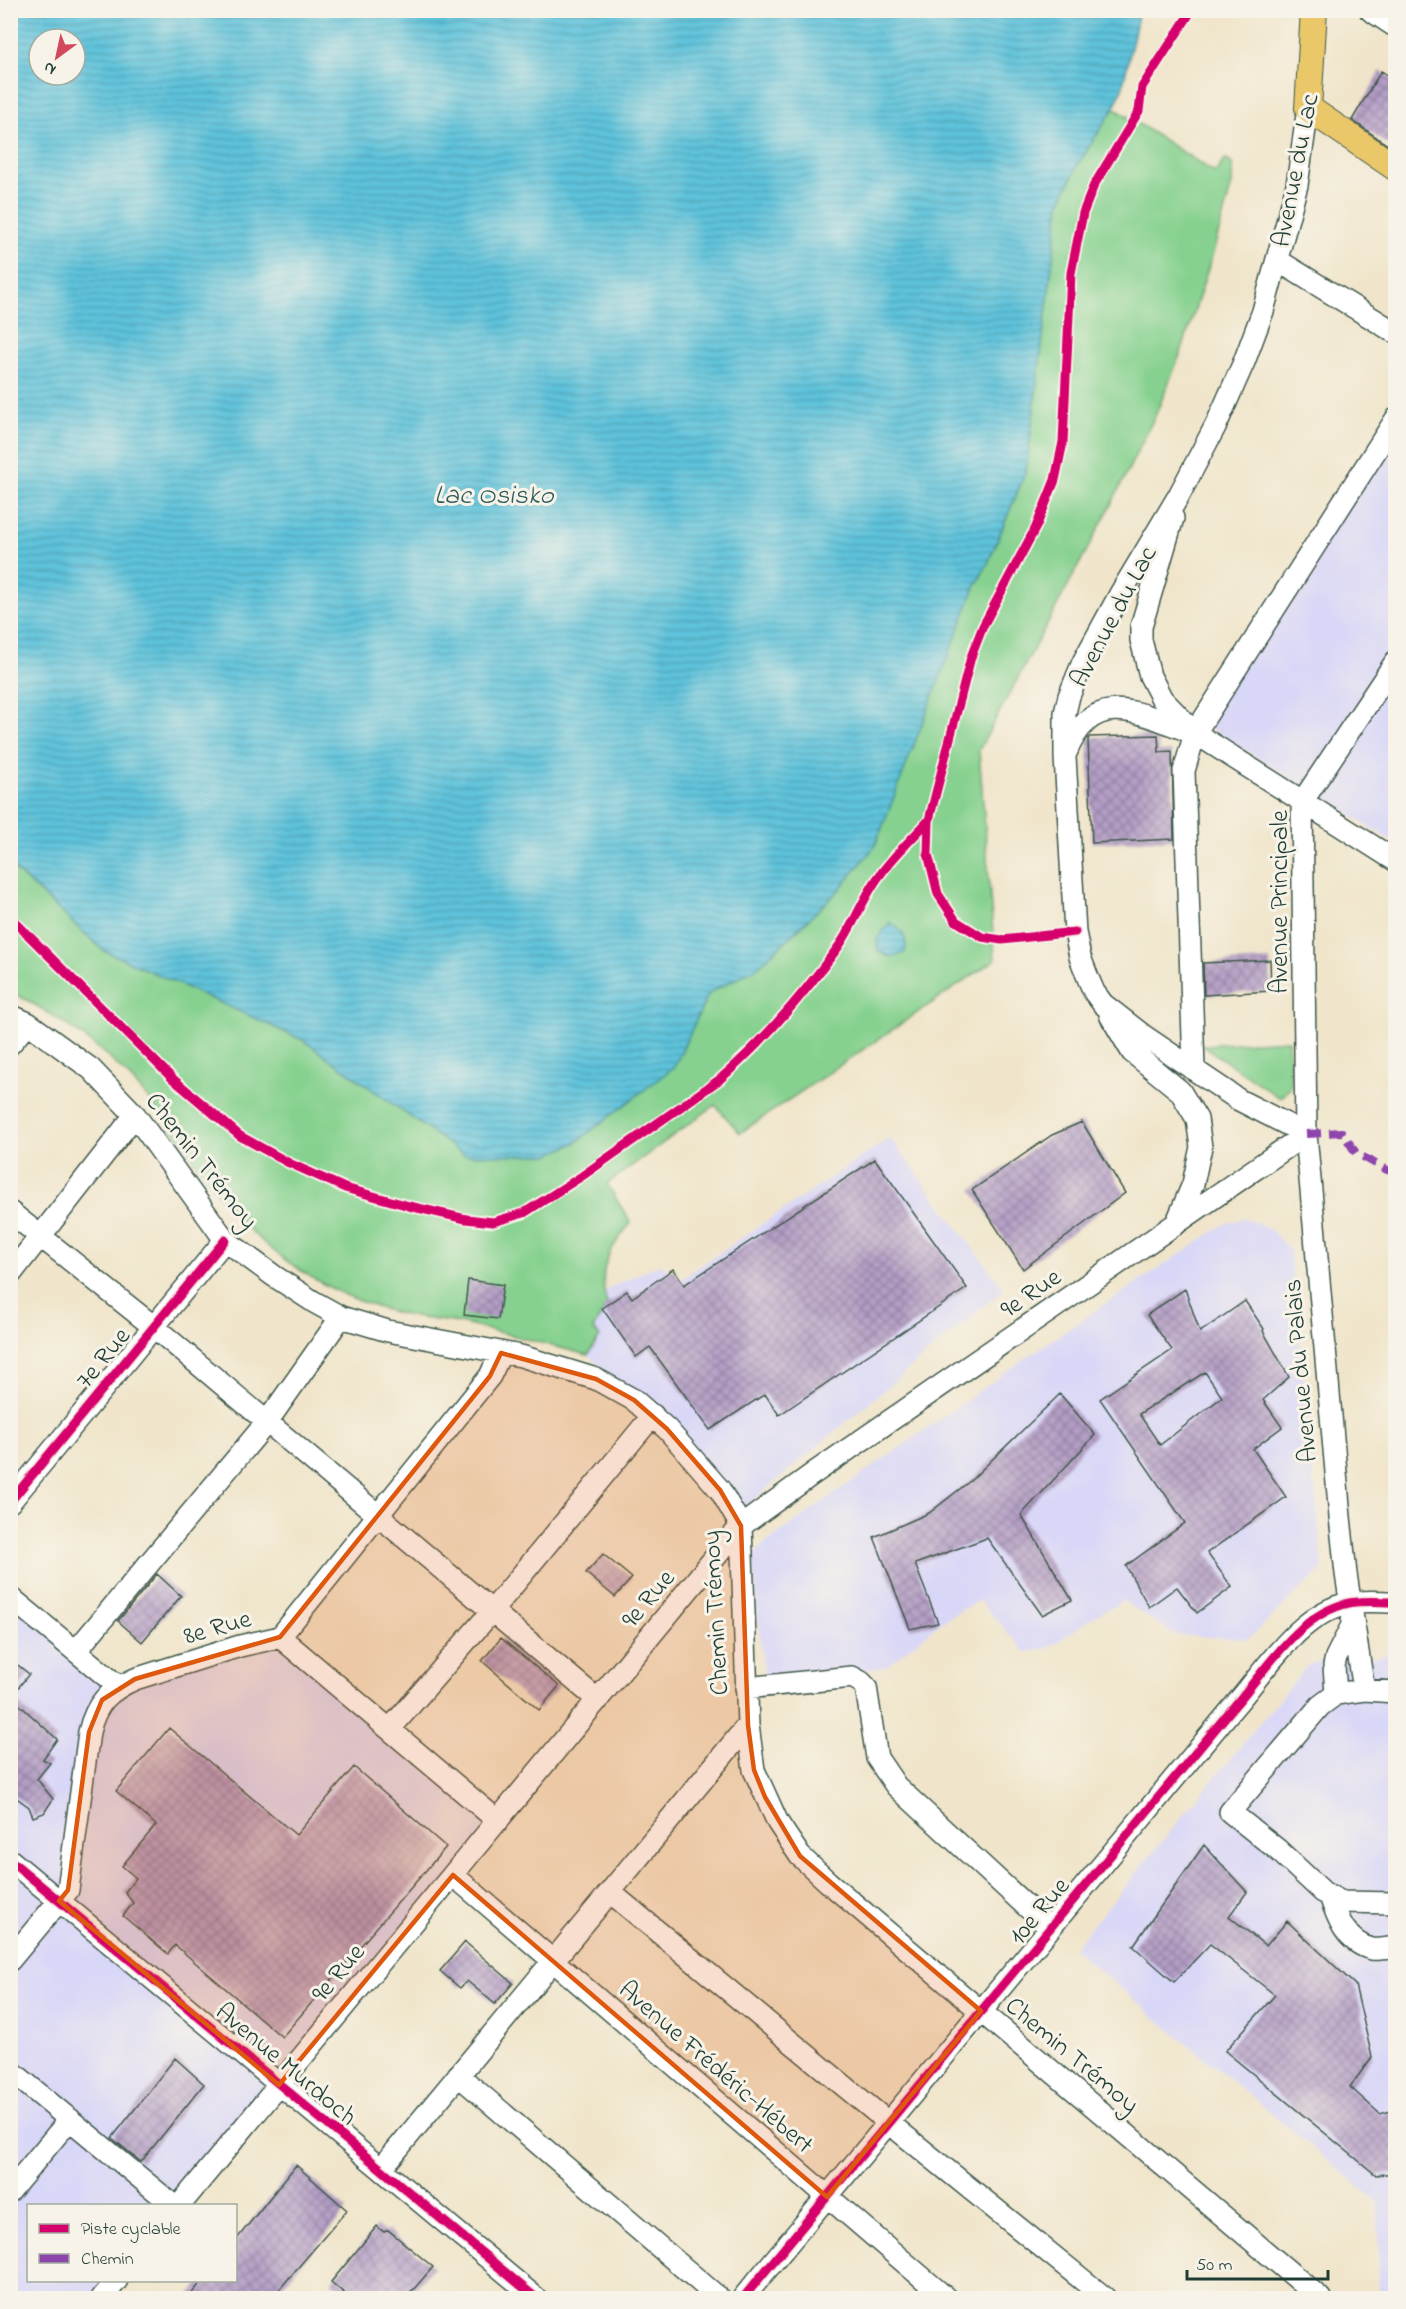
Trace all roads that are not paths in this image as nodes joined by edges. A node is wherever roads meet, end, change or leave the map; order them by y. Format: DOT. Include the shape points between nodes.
graph roads {
  1 [pos="1314,10"];
  2 [pos="1370,10"];
  3 [pos="1395,27"];
  4 [pos="1308,108"];
  5 [pos="1395,168"];
  6 [pos="1277,260"];
  7 [pos="1395,333"];
  8 [pos="1395,419"];
  9 [pos="1178,497"];
  10 [pos="1395,661"];
  11 [pos="1195,733"];
  12 [pos="1065,756"];
  13 [pos="1302,802"];
  14 [pos="1395,861"];
  15 [pos="1104,1004"];
  16 [pos="19,1019"];
  17 [pos="10,1044"];
  18 [pos="1194,1068"];
  19 [pos="135,1115"];
  20 [pos="1306,1134"];
  21 [pos="10,1212"];
  22 [pos="1176,1224"];
  23 [pos="42,1238"];
  24 [pos="225,1240"];
  25 [pos="10,1275"];
  26 [pos="340,1317"];
  27 [pos="154,1327"];
  28 [pos="501,1353"];
  29 [pos="653,1415"];
  30 [pos="267,1422"];
  31 [pos="10,1502"];
  32 [pos="378,1515"];
  33 [pos="741,1526"];
  34 [pos="10,1597"];
  35 [pos="1395,1602"];
  36 [pos="1350,1603"];
  37 [pos="492,1611"];
  38 [pos="280,1637"];
  39 [pos="76,1651"];
  40 [pos="118,1686"];
  41 [pos="746,1688"];
  42 [pos="1364,1690"];
  43 [pos="1395,1692"];
  44 [pos="1336,1694"];
  45 [pos="598,1700"];
  46 [pos="748,1725"];
  47 [pos="390,1729"];
  48 [pos="498,1821"];
  49 [pos="10,1860"];
  50 [pos="453,1875"];
  51 [pos="610,1892"];
  52 [pos="1330,1896"];
  53 [pos="59,1901"];
  54 [pos="1395,1903"];
  55 [pos="1050,1928"];
  56 [pos="1395,1947"];
  57 [pos="10,1960"];
  58 [pos="553,1961"];
  59 [pos="981,2011"];
  60 [pos="10,2070"];
  61 [pos="458,2075"];
  62 [pos="279,2085"];
  63 [pos="70,2119"];
  64 [pos="889,2123"];
  65 [pos="381,2169"];
  66 [pos="10,2191"];
  67 [pos="827,2197"];
  68 [pos="173,2204"];
  69 [pos="180,2204"];
  70 [pos="115,2282"];
  71 [pos="102,2298"];
  72 [pos="536,2298"];
  73 [pos="719,2298"];
  74 [pos="743,2298"];
  75 [pos="946,2298"];
  76 [pos="1106,2298"];
  77 [pos="1320,2298"];
  1 -- 4 [label="main road, Avenue du Lac"];
  2 -- 3 [label="street"];
  4 -- 5 [label="main road"];
  4 -- 6 [label="street, Avenue du Lac" via="1297,185"];
  6 -- 7 [label="street"];
  6 -- 9 [label="street, Avenue du Lac" via="1244,362"];
  8 -- 11 [label="street"];
  9 -- 11 [label="street" via="1148,602 1142,640 1150,676 1162,699"];
  9 -- 12 [label="street, Avenue du Lac" via="1075,679 1065,713"];
  10 -- 13 [label="street, Avenue Principale"];
  11 -- 12 [label="street" via="1116,709 1080,727"];
  11 -- 13 [label="street"];
  11 -- 18 [label="street" via="1184,771"];
  12 -- 15 [label="street, Avenue du Lac" via="1075,932 1094,992"];
  13 -- 14 [label="street"];
  13 -- 20 [label="street, Avenue Principale"];
  15 -- 18 [label="street, Avenue du Lac"];
  15 -- 22 [label="street" via="1132,1052 1180,1091 1197,1119 1201,1147 1194,1184"];
  16 -- 17 [label="street"];
  16 -- 19 [label="street, Chemin Trémoy" via="91,1069"];
  18 -- 20 [label="street, Avenue du Lac" via="1239,1100"];
  19 -- 23 [label="street"];
  19 -- 24 [label="street, Chemin Trémoy"];
  20 -- 22 [label="street, 9e Rue"];
  20 -- 36 [label="street, Avenue du Palais"];
  21 -- 23 [label="street"];
  22 -- 33 [label="street, 9e Rue"];
  23 -- 25 [label="street"];
  23 -- 27 [label="street"];
  24 -- 26 [label="street, Chemin Trémoy" via="273,1276"];
  24 -- 27 [label="street, 7e Rue"];
  26 -- 28 [label="street, Chemin Trémoy" via="388,1331"];
  26 -- 30 [label="street"];
  27 -- 30 [label="street"];
  27 -- 31 [label="street, 7e Rue"];
  28 -- 29 [label="street, Chemin Trémoy" via="596,1380"];
  28 -- 32 [label="street, 8e Rue" via="490,1376"];
  29 -- 33 [label="street, Chemin Trémoy" via="720,1490"];
  29 -- 37 [label="street"];
  30 -- 32 [label="street"];
  30 -- 39 [label="street"];
  32 -- 37 [label="street"];
  32 -- 38 [label="street, 8e Rue"];
  33 -- 41 [label="street, Chemin Trémoy"];
  33 -- 45 [label="street, 9e Rue"];
  34 -- 39 [label="street"];
  35 -- 36 [label="street, 10e Rue"];
  36 -- 42 [label="street"];
  36 -- 44 [label="street" via="1352,1625 1334,1666"];
  36 -- 55 [label="street, 10e Rue" via="1308,1620 1295,1634"];
  37 -- 45 [label="street"];
  37 -- 47 [label="street"];
  38 -- 40 [label="street, 8e Rue"];
  38 -- 47 [label="street"];
  39 -- 40 [label="street"];
  40 -- 53 [label="street, 8e Rue" via="102,1700 92,1721 69,1890"];
  41 -- 46 [label="street, Chemin Trémoy"];
  41 -- 55 [label="street" via="852,1677 861,1682 866,1687 877,1758 896,1786"];
  42 -- 43 [label="street"];
  42 -- 44 [label="street"];
  44 -- 52 [label="street" via="1320,1706 1230,1812"];
  45 -- 48 [label="street, 9e Rue"];
  46 -- 51 [label="street"];
  46 -- 59 [label="street, Chemin Trémoy" via="754,1770 778,1823 800,1856"];
  47 -- 48 [label="street"];
  48 -- 50 [label="street, 9e Rue"];
  49 -- 53 [label="street, Avenue Murdoch"];
  50 -- 58 [label="street, Avenue Frédéric-Hébert"];
  50 -- 62 [label="street, 9e Rue"];
  51 -- 58 [label="street"];
  51 -- 64 [label="street"];
  52 -- 54 [label="street" via="1342,1902"];
  52 -- 56 [label="street" via="1337,1918 1350,1937 1372,1949"];
  53 -- 57 [label="street, 8e Rue"];
  53 -- 62 [label="street, Avenue Murdoch"];
  55 -- 59 [label="street, 10e Rue"];
  58 -- 61 [label="street"];
  58 -- 67 [label="street, Avenue Frédéric-Hébert"];
  59 -- 64 [label="street, 10e Rue"];
  59 -- 77 [label="street, Chemin Trémoy"];
  60 -- 63 [label="street"];
  61 -- 65 [label="street"];
  61 -- 73 [label="street"];
  62 -- 65 [label="street, Avenue Murdoch"];
  62 -- 69 [label="street, 9e Rue"];
  63 -- 66 [label="street"];
  63 -- 68 [label="street"];
  64 -- 67 [label="street, 10e Rue"];
  64 -- 76 [label="street"];
  65 -- 72 [label="street, Avenue Murdoch"];
  67 -- 74 [label="street, 10e Rue"];
  67 -- 75 [label="street, Avenue Frédéric-Hébert"];
  70 -- 71 [label="street"];
}
